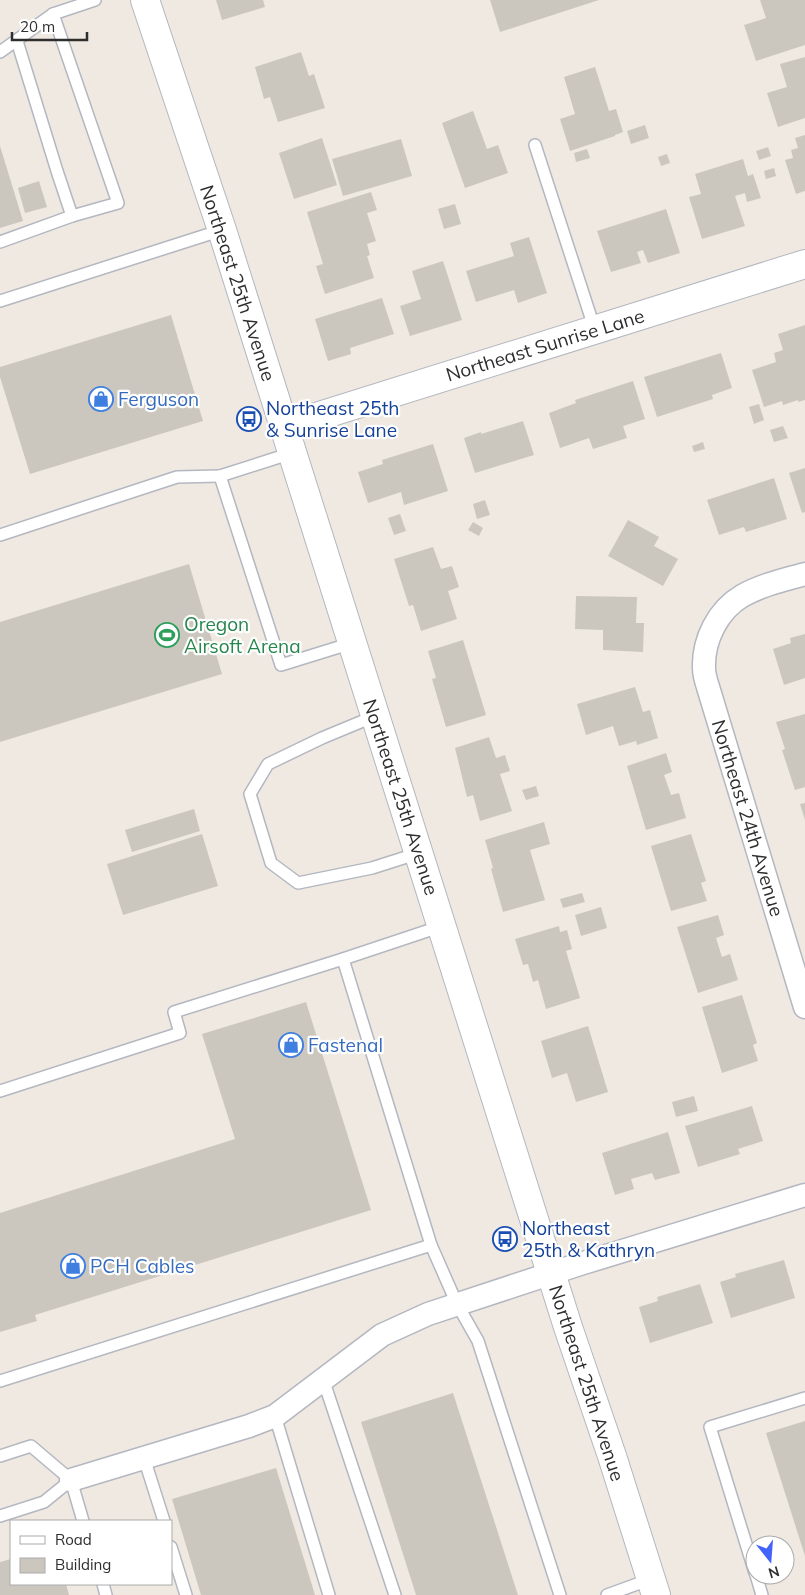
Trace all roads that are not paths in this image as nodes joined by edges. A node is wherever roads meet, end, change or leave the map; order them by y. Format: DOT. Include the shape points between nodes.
graph roads {
  1 [pos="96,0"];
  2 [pos="145,0"];
  3 [pos="53,14"];
  4 [pos="17,41"];
  5 [pos="0,52"];
  6 [pos="535,145"];
  7 [pos="72,216"];
  8 [pos="222,230"];
  9 [pos="0,242"];
  10 [pos="805,264"];
  11 [pos="0,301"];
  12 [pos="595,330"];
  13 [pos="284,427"];
  14 [pos="292,453"];
  15 [pos="220,476"];
  16 [pos="0,534"];
  17 [pos="805,574"];
  18 [pos="352,643"];
  19 [pos="375,716"];
  20 [pos="419,853"];
  21 [pos="442,926"];
  22 [pos="343,959"];
  23 [pos="805,1007"];
  24 [pos="0,1091"];
  25 [pos="805,1195"];
  26 [pos="431,1245"];
  27 [pos="551,1274"];
  28 [pos="457,1304"];
  29 [pos="323,1379"];
  30 [pos="0,1381"];
  31 [pos="805,1398"];
  32 [pos="275,1416"];
  33 [pos="0,1456"];
  34 [pos="144,1458"];
  35 [pos="71,1480"];
  36 [pos="0,1516"];
  37 [pos="83,1520"];
  38 [pos="164,1520"];
  39 [pos="745,1541"];
  40 [pos="172,1550"];
  41 [pos="654,1587"];
  42 [pos="186,1595"];
  43 [pos="329,1595"];
  44 [pos="395,1595"];
  45 [pos="560,1595"];
  46 [pos="607,1595"];
  1 -- 3 [label="lane"];
  2 -- 8 [label="main road, Northeast 25th Avenue"];
  3 -- 4 [label="lane"];
  3 -- 7 [label="lane" via="118,203"];
  4 -- 5 [label="lane"];
  4 -- 7 [label="lane"];
  6 -- 12 [label="lane"];
  7 -- 9 [label="lane"];
  8 -- 11 [label="lane"];
  8 -- 13 [label="main road, Northeast 25th Avenue"];
  10 -- 12 [label="main road, Northeast Sunrise Lane"];
  12 -- 13 [label="main road, Northeast Sunrise Lane"];
  13 -- 14 [label="main road, Northeast 25th Avenue"];
  14 -- 15 [label="lane"];
  14 -- 18 [label="main road, Northeast 25th Avenue"];
  15 -- 16 [label="lane" via="177,477"];
  15 -- 18 [label="lane" via="281,666"];
  17 -- 23 [label="street, Northeast 24th Avenue" via="742,596 723,611 712,628 704,669"];
  18 -- 19 [label="main road, Northeast 25th Avenue"];
  19 -- 20 [label="main road, Northeast 25th Avenue"];
  19 -- 20 [label="lane" via="268,764 250,794 271,863 298,883 372,868"];
  20 -- 21 [label="main road, Northeast 25th Avenue"];
  21 -- 22 [label="lane"];
  21 -- 27 [label="main road, Northeast 25th Avenue"];
  22 -- 24 [label="lane" via="174,1012 180,1033"];
  22 -- 26 [label="lane"];
  25 -- 27 [label="street"];
  26 -- 28 [label="lane"];
  26 -- 30 [label="lane"];
  27 -- 28 [label="street"];
  27 -- 41 [label="main road, Northeast 25th Avenue"];
  28 -- 29 [label="street" via="382,1335"];
  28 -- 45 [label="lane" via="478,1341"];
  29 -- 32 [label="street"];
  29 -- 44 [label="lane"];
  31 -- 39 [label="lane" via="710,1427"];
  32 -- 34 [label="street"];
  32 -- 43 [label="lane"];
  33 -- 35 [label="lane" via="31,1446"];
  34 -- 35 [label="street"];
  34 -- 38 [label="lane"];
  35 -- 36 [label="lane" via="44,1502"];
  35 -- 37 [label="lane"];
  40 -- 42 [label="lane"];
  41 -- 46 [label="lane"];
}
